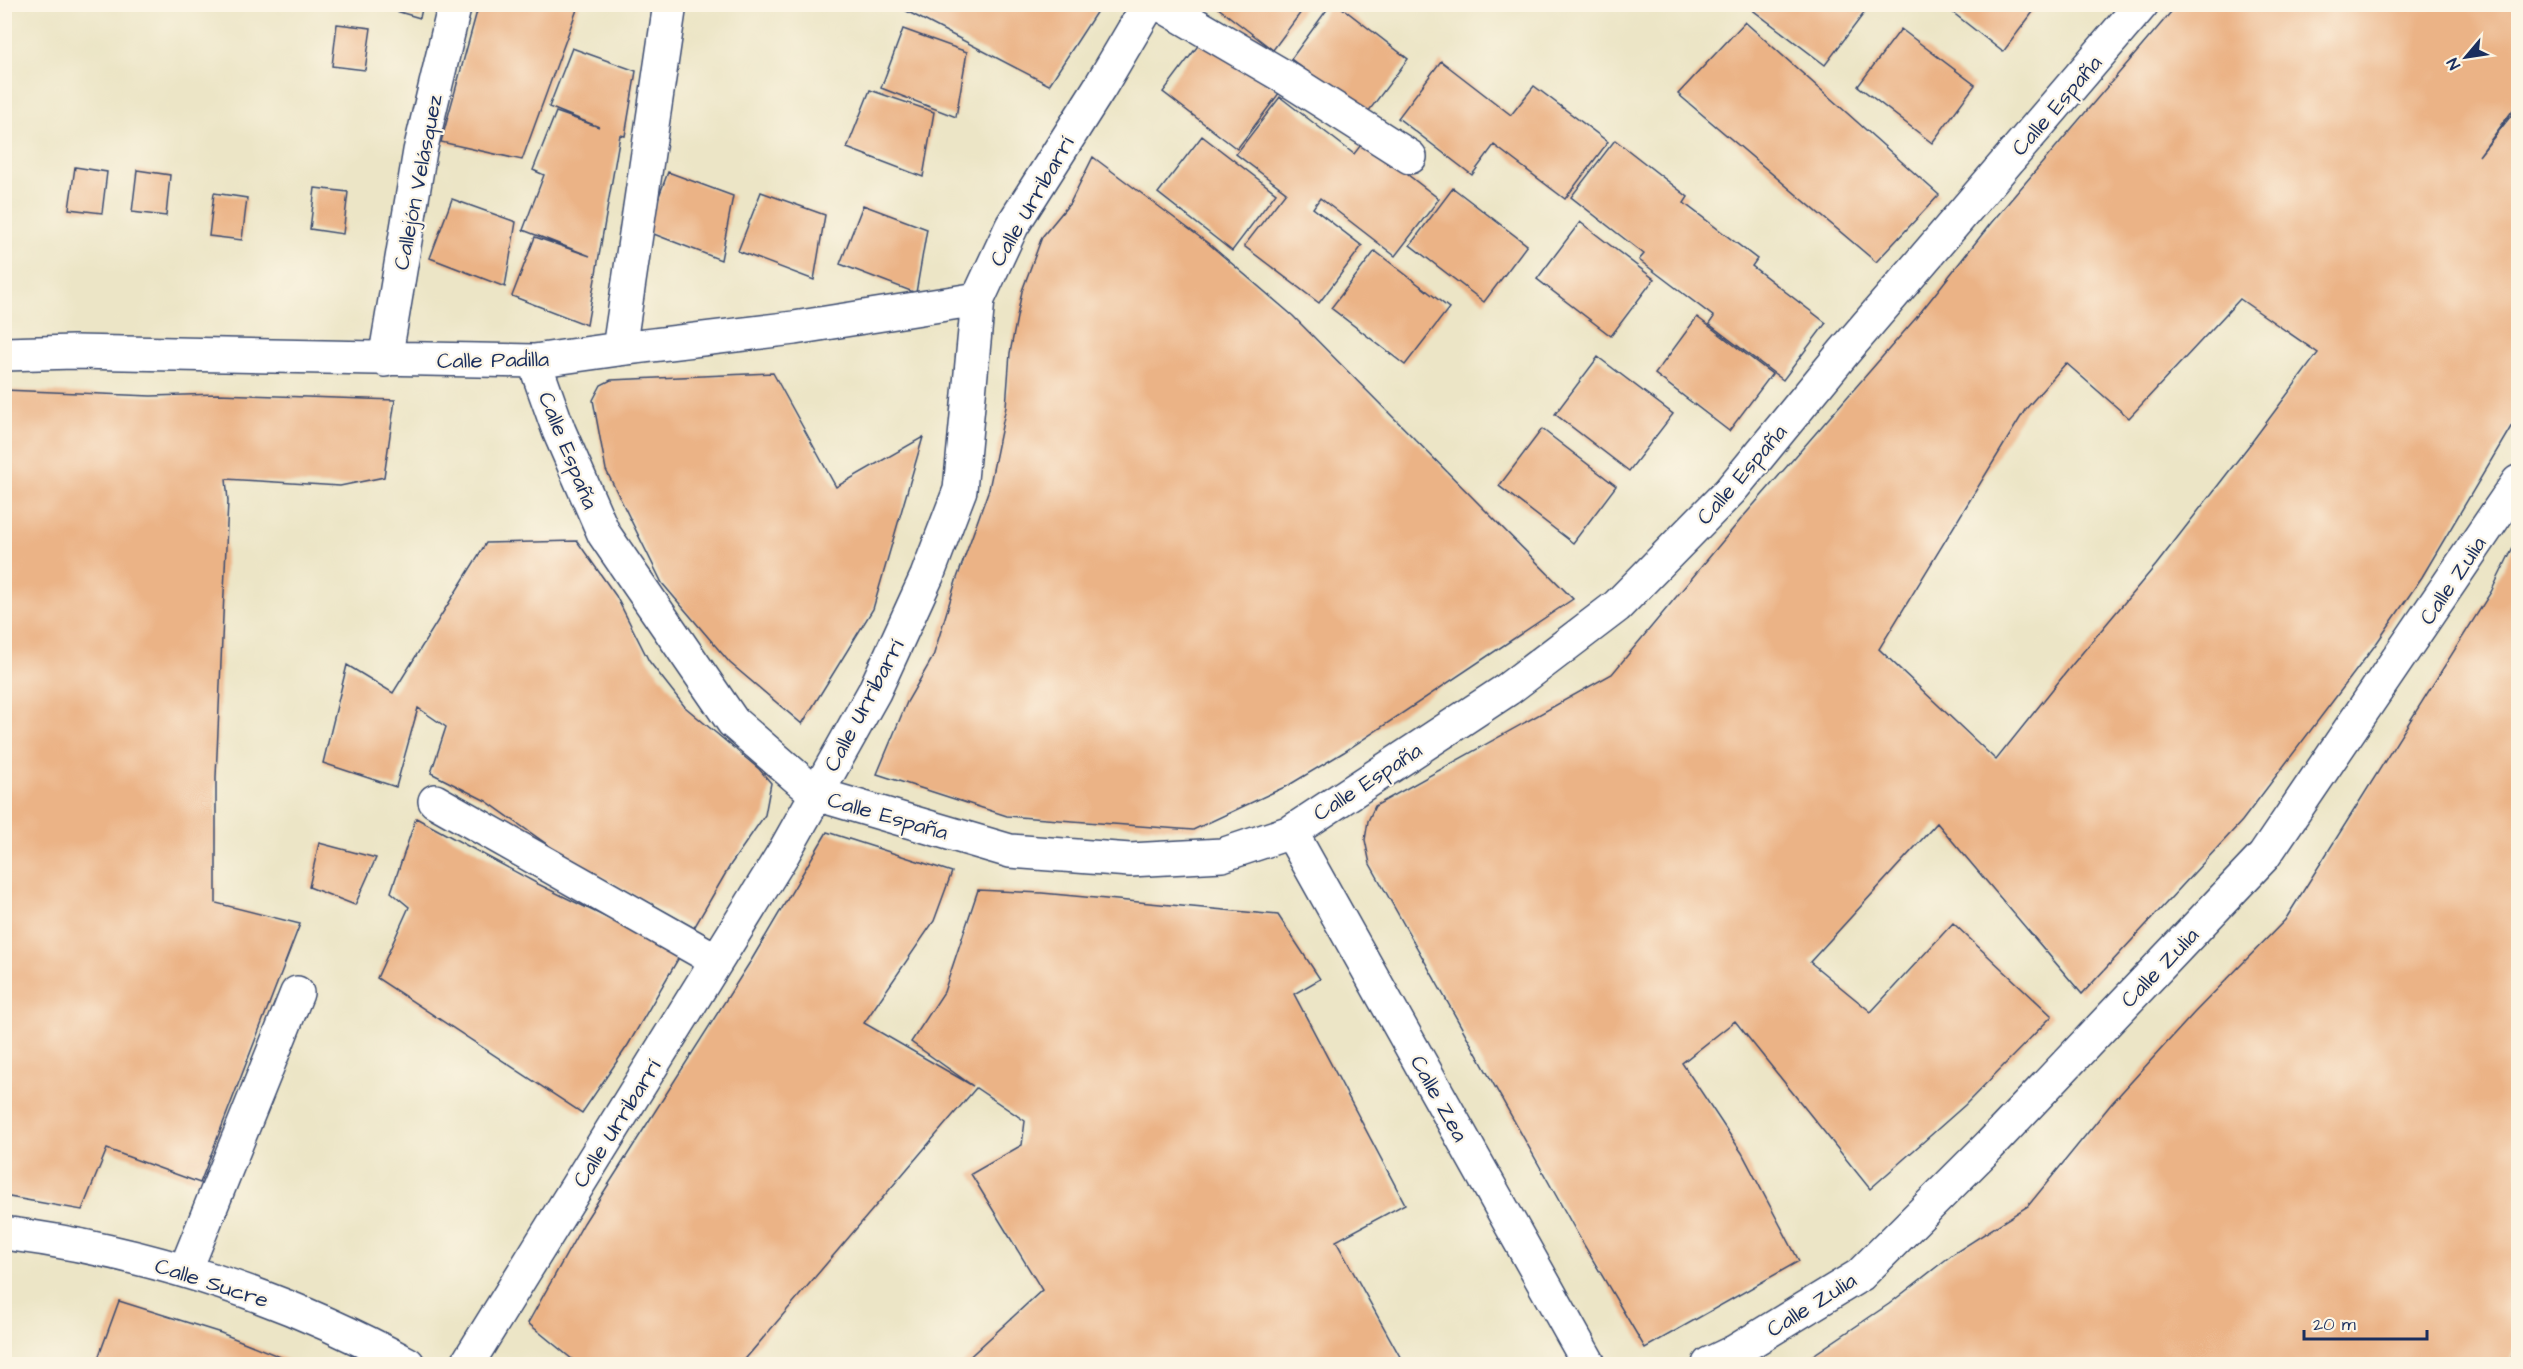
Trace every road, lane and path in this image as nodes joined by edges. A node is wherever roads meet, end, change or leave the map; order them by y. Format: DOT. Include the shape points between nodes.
graph roads {
  1 [pos="455,4"];
  2 [pos="670,4"];
  3 [pos="1149,4"];
  4 [pos="1160,4"];
  5 [pos="2142,4"];
  6 [pos="1410,157"];
  7 [pos="978,299"];
  8 [pos="619,349"];
  9 [pos="4,354"];
  10 [pos="385,360"];
  11 [pos="534,361"];
  12 [pos="2518,482"];
  13 [pos="816,794"];
  14 [pos="435,801"];
  15 [pos="1291,832"];
  16 [pos="716,960"];
  17 [pos="297,993"];
  18 [pos="4,1233"];
  19 [pos="186,1271"];
  20 [pos="408,1365"];
  21 [pos="467,1365"];
  22 [pos="1589,1365"];
  23 [pos="1709,1365"];
  1 -- 10 [label="street, Callejón Velásquez" via="420,151"];
  2 -- 8 [label="street"];
  3 -- 7 [label="street, Calle Urribarrí" via="1012,226"];
  4 -- 6 [label="street"];
  5 -- 15 [label="street, Calle España" via="1730,491 1617,606 1508,689"];
  7 -- 8 [label="street, Calle Padilla" via="794,328"];
  7 -- 13 [label="street, Calle Urribarrí" via="960,490 927,576 874,692"];
  8 -- 11 [label="street, Calle Padilla"];
  9 -- 10 [label="street, Calle Padilla" via="74,352"];
  10 -- 11 [label="street, Calle Padilla"];
  11 -- 13 [label="street, Calle España" via="559,431 604,534 733,722"];
  12 -- 23 [label="street, Calle Zulia" via="2264,856 1990,1145 1860,1275"];
  13 -- 15 [label="street, Calle España" via="1021,852 1130,860 1222,855"];
  13 -- 16 [label="street, Calle Urribarrí"];
  14 -- 16 [label="street"];
  15 -- 22 [label="street, Calle Zea"];
  16 -- 21 [label="street, Calle Urribarrí"];
  17 -- 19 [label="street"];
  18 -- 19 [label="street, Calle Sucre" via="110,1251"];
  19 -- 20 [label="street, Calle Sucre" via="278,1303 367,1342"];
}
